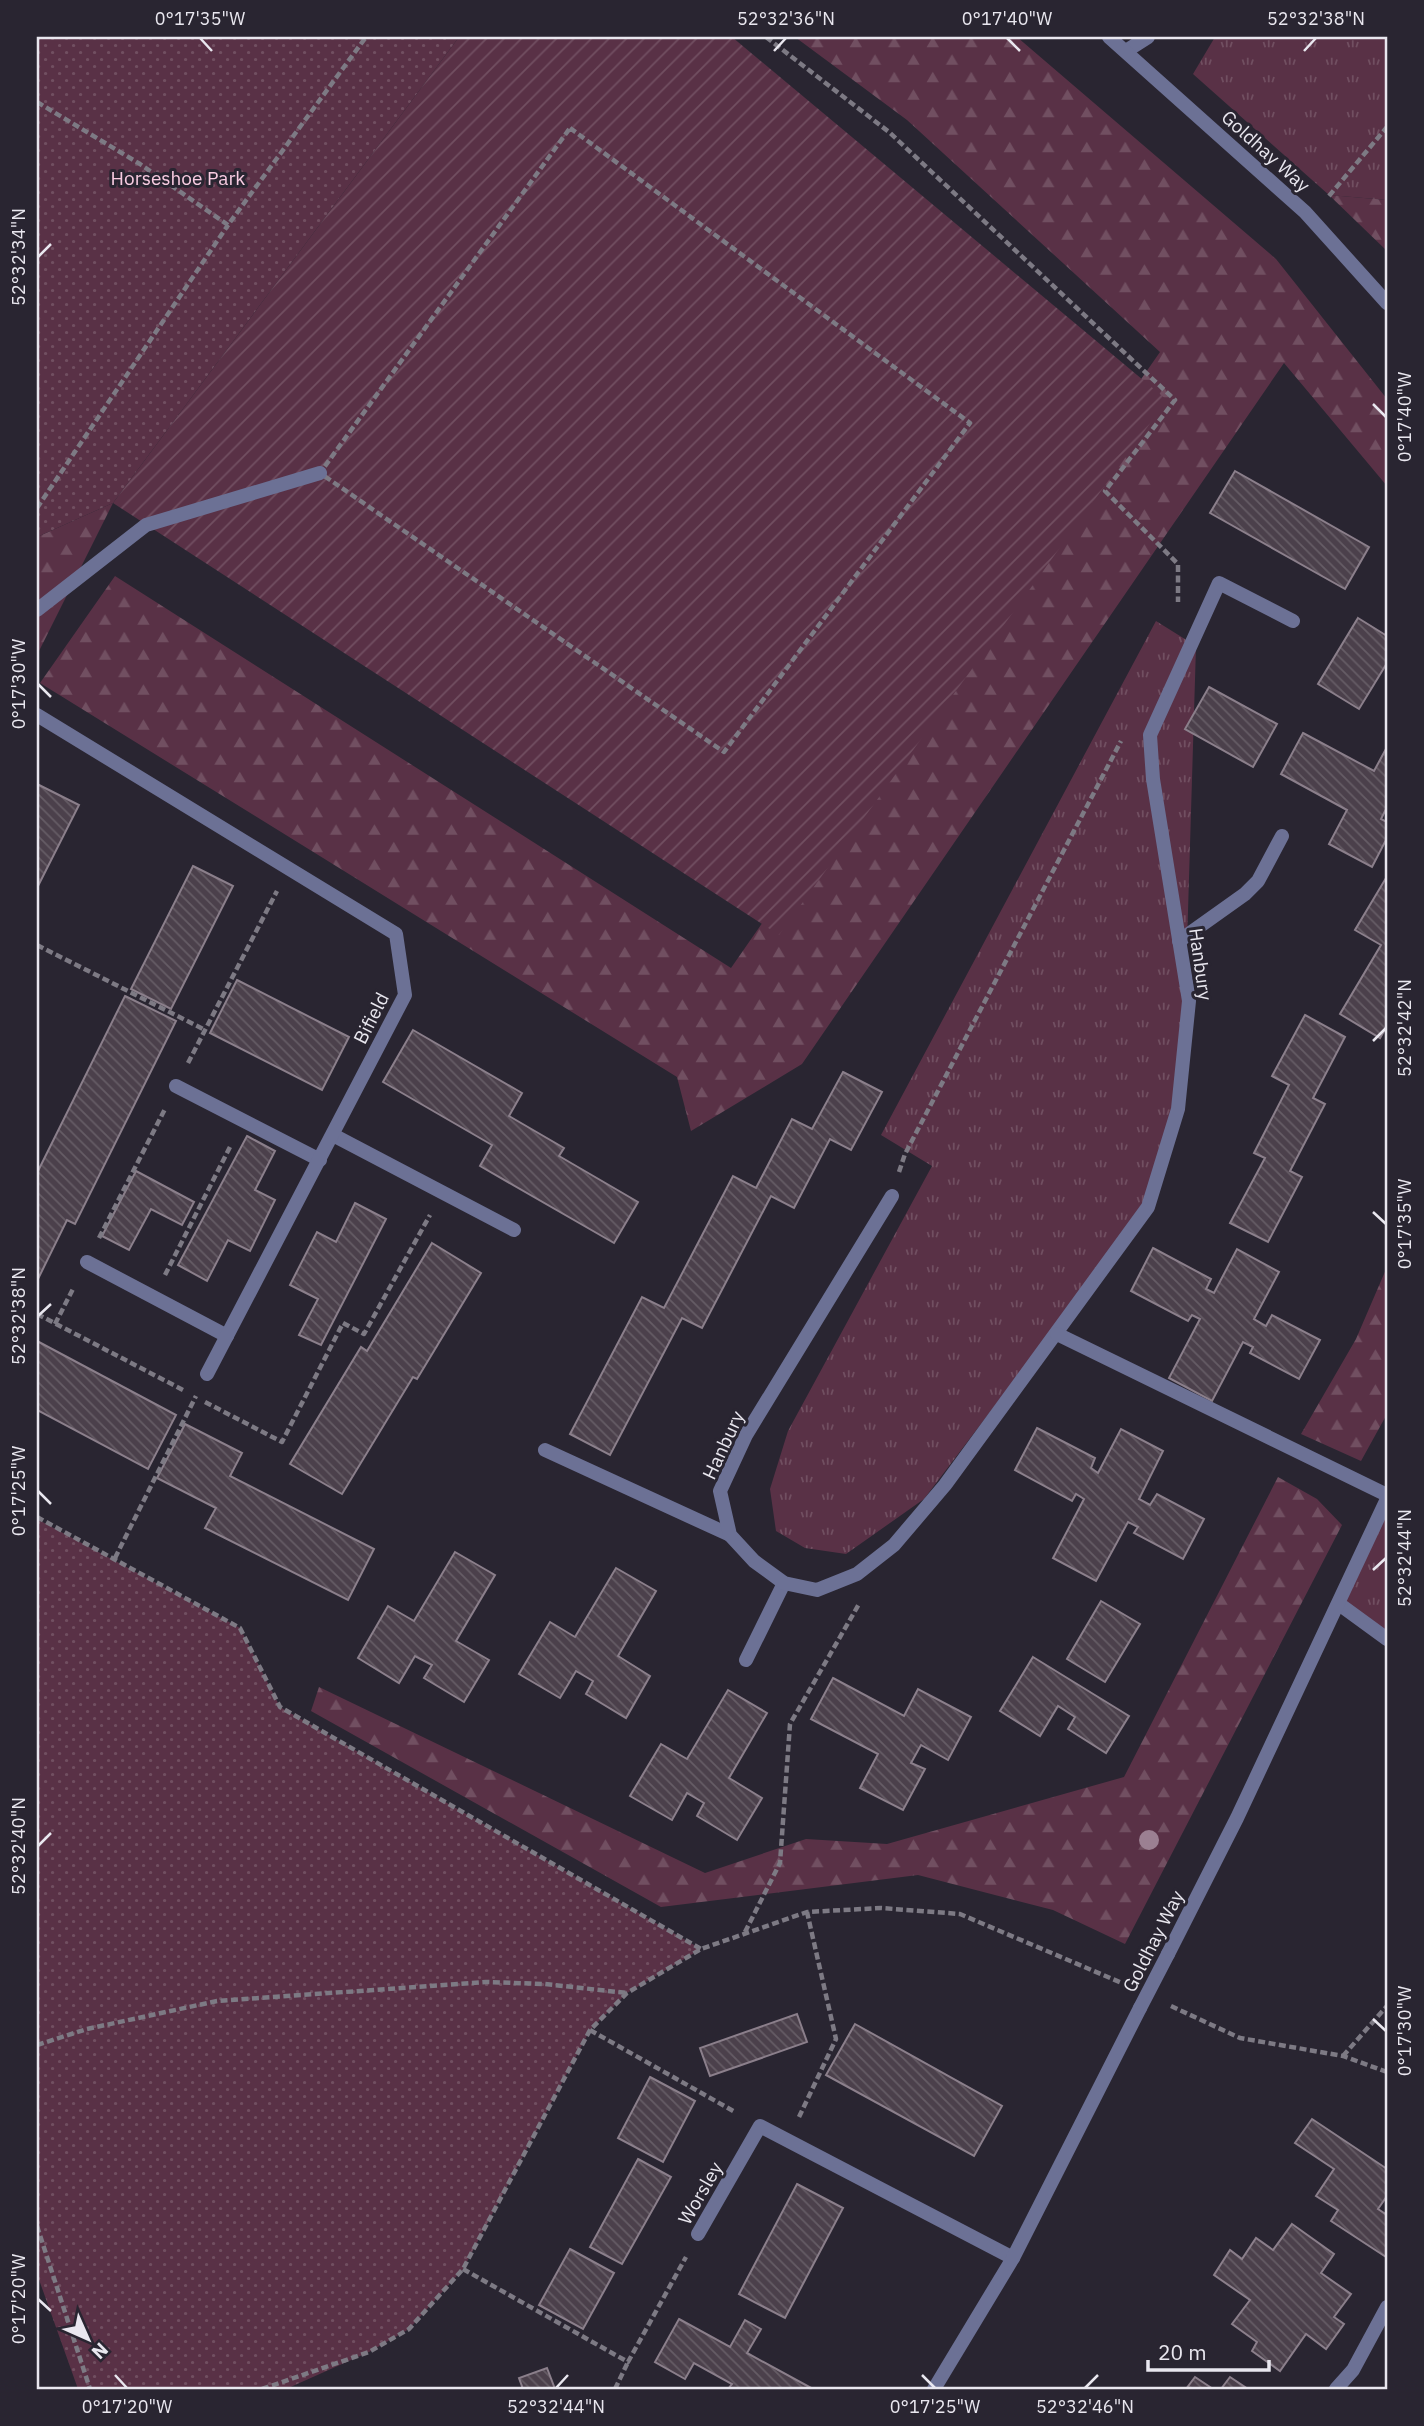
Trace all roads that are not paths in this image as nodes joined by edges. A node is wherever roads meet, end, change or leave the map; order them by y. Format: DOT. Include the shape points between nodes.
graph roads {
  1 [pos="1109,37"];
  2 [pos="1148,37"];
  3 [pos="1126,51"];
  4 [pos="1387,303"];
  5 [pos="320,473"];
  6 [pos="37,610"];
  7 [pos="1293,621"];
  8 [pos="37,715"];
  9 [pos="1282,836"];
  10 [pos="1178,941"];
  11 [pos="176,1086"];
  12 [pos="333,1135"];
  13 [pos="320,1160"];
  14 [pos="892,1196"];
  15 [pos="514,1230"];
  16 [pos="87,1262"];
  17 [pos="1057,1334"];
  18 [pos="227,1336"];
  19 [pos="207,1374"];
  20 [pos="545,1450"];
  21 [pos="1387,1497"];
  22 [pos="730,1535"];
  23 [pos="784,1583"];
  24 [pos="1339,1604"];
  25 [pos="1387,1639"];
  26 [pos="746,1660"];
  27 [pos="698,2234"];
  28 [pos="1013,2258"];
  29 [pos="1387,2307"];
  30 [pos="934,2389"];
  31 [pos="1336,2389"];
  1 -- 3 [label="street, Goldhay Way"];
  2 -- 3 [label="street"];
  3 -- 4 [label="street, Goldhay Way" via="1309,217"];
  5 -- 6 [label="street" via="146,525"];
  7 -- 10 [label="street, Hanbury" via="1219,583 1150,735"];
  8 -- 12 [label="street, Bifield" via="396,934 405,995"];
  9 -- 10 [label="street" via="1258,881"];
  10 -- 17 [label="street, Hanbury" via="1189,1001 1174,1121 1148,1207"];
  11 -- 13 [label="street"];
  12 -- 13 [label="street, Bifield"];
  12 -- 15 [label="street"];
  13 -- 18 [label="street, Bifield"];
  14 -- 22 [label="street, Hanbury" via="746,1435 720,1491"];
  16 -- 18 [label="street"];
  17 -- 21 [label="street"];
  17 -- 23 [label="street, Hanbury" via="945,1485 894,1545 858,1574 817,1590"];
  18 -- 19 [label="street, Bifield"];
  20 -- 22 [label="street"];
  21 -- 24 [label="street, Goldhay Way"];
  22 -- 23 [label="street, Hanbury"];
  23 -- 26 [label="street"];
  24 -- 25 [label="street"];
  24 -- 28 [label="street, Goldhay Way, bridge"];
  27 -- 28 [label="street, Worsley" via="760,2126"];
  28 -- 30 [label="street, Goldhay Way"];
  29 -- 31 [label="street" via="1353,2370"];
}
